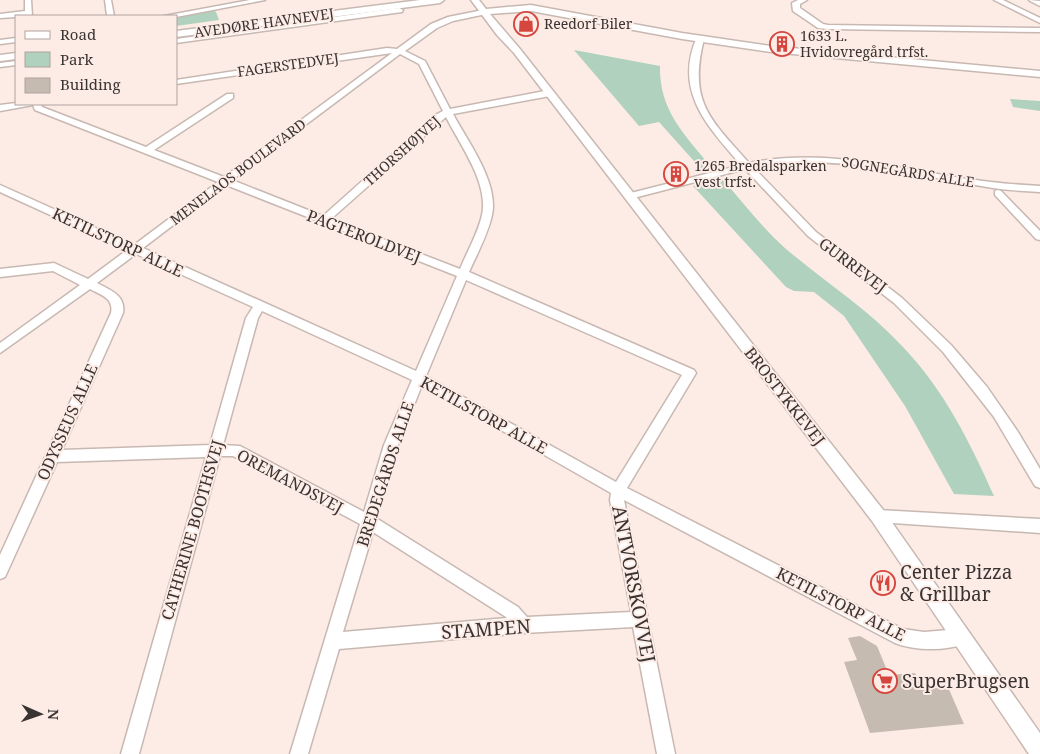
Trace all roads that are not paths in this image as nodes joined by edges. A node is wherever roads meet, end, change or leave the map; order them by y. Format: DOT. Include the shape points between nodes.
graph roads {
  1 [pos="28,0"];
  2 [pos="108,0"];
  3 [pos="262,0"];
  4 [pos="398,0"];
  5 [pos="440,0"];
  6 [pos="475,0"];
  7 [pos="486,0"];
  8 [pos="804,0"];
  9 [pos="998,0"];
  10 [pos="1032,0"];
  11 [pos="1040,4"];
  12 [pos="399,10"];
  13 [pos="488,12"];
  14 [pos="29,14"];
  15 [pos="111,15"];
  16 [pos="174,15"];
  17 [pos="0,16"];
  18 [pos="1040,22"];
  19 [pos="178,30"];
  20 [pos="1040,30"];
  21 [pos="178,34"];
  22 [pos="700,39"];
  23 [pos="15,40"];
  24 [pos="178,41"];
  25 [pos="0,42"];
  26 [pos="15,51"];
  27 [pos="400,51"];
  28 [pos="0,54"];
  29 [pos="15,56"];
  30 [pos="0,58"];
  31 [pos="15,63"];
  32 [pos="0,65"];
  33 [pos="1040,74"];
  34 [pos="178,82"];
  35 [pos="550,93"];
  36 [pos="230,96"];
  37 [pos="22,105"];
  38 [pos="37,105"];
  39 [pos="0,108"];
  40 [pos="448,112"];
  41 [pos="147,150"];
  42 [pos="747,166"];
  43 [pos="226,181"];
  44 [pos="1040,189"];
  45 [pos="1,190"];
  46 [pos="998,193"];
  47 [pos="630,196"];
  48 [pos="324,220"];
  49 [pos="1040,237"];
  50 [pos="136,250"];
  51 [pos="0,273"];
  52 [pos="463,274"];
  53 [pos="90,284"];
  54 [pos="259,307"];
  55 [pos="0,348"];
  56 [pos="690,373"];
  57 [pos="418,377"];
  58 [pos="214,450"];
  59 [pos="52,456"];
  60 [pos="1040,482"];
  61 [pos="618,490"];
  62 [pos="878,516"];
  63 [pos="368,521"];
  64 [pos="1040,526"];
  65 [pos="0,572"];
  66 [pos="640,619"];
  67 [pos="524,625"];
  68 [pos="961,637"];
  69 [pos="332,641"];
  70 [pos="1040,751"];
  71 [pos="130,754"];
  72 [pos="299,754"];
  73 [pos="666,754"];
  1 -- 14 [label="street"];
  2 -- 15 [label="street"];
  3 -- 16 [label="street"];
  4 -- 19 [label="street, AVEDØRE HAVNEVEJ"];
  5 -- 21 [label="street, AVEDØRE HAVNEVEJ"];
  6 -- 13 [label="street, BROSTYKKEVEJ"];
  7 -- 13 [label="street, BROSTYKKEVEJ"];
  8 -- 20 [label="street" via="796,3 796,10 828,27"];
  9 -- 18 [label="street"];
  10 -- 11 [label="street"];
  12 -- 24 [label="street"];
  13 -- 22 [label="street" via="542,9"];
  13 -- 27 [label="street, MENELAOS BOULEVARD" via="441,22"];
  13 -- 35 [label="street, BROSTYKKEVEJ"];
  14 -- 17 [label="street"];
  22 -- 33 [label="street" via="813,54"];
  22 -- 42 [label="street, GURREVEJ" via="694,64 696,96 718,134"];
  23 -- 25 [label="street"];
  26 -- 28 [label="street"];
  27 -- 34 [label="street, FAGERSTEDVEJ" via="387,50"];
  27 -- 40 [label="street, BREDEGÅRDS ALLE" via="422,63"];
  27 -- 43 [label="street, MENELAOS BOULEVARD"];
  29 -- 30 [label="street"];
  31 -- 32 [label="street"];
  35 -- 40 [label="street, THORSHØJVEJ"];
  35 -- 47 [label="street, BROSTYKKEVEJ"];
  36 -- 41 [label="street"];
  37 -- 39 [label="street"];
  38 -- 41 [label="street, PAGTEROLDVEJ"];
  40 -- 48 [label="street, THORSHØJVEJ"];
  40 -- 52 [label="street, BREDEGÅRDS ALLE" via="486,186 489,201 487,217"];
  41 -- 43 [label="street, PAGTEROLDVEJ"];
  42 -- 44 [label="street, SOGNEGÅRDS ALLE" via="776,160 832,160"];
  42 -- 47 [label="street, SOGNEGÅRDS ALLE"];
  42 -- 60 [label="street, GURREVEJ" via="811,233 884,288 944,345 971,376"];
  43 -- 48 [label="street, PAGTEROLDVEJ"];
  43 -- 50 [label="street, MENELAOS BOULEVARD"];
  45 -- 50 [label="street, KETILSTORP ALLE"];
  46 -- 49 [label="street"];
  47 -- 62 [label="street, BROSTYKKEVEJ"];
  48 -- 52 [label="street, PAGTEROLDVEJ"];
  50 -- 53 [label="street, MENELAOS BOULEVARD"];
  50 -- 54 [label="street, KETILSTORP ALLE"];
  51 -- 53 [label="street, ODYSSEUS ALLE" via="54,266"];
  52 -- 56 [label="street, PAGTEROLDVEJ"];
  52 -- 57 [label="street, BREDEGÅRDS ALLE"];
  53 -- 55 [label="street, MENELAOS BOULEVARD"];
  53 -- 59 [label="street, ODYSSEUS ALLE" via="112,296 118,307 117,313"];
  54 -- 57 [label="street, KETILSTORP ALLE"];
  54 -- 58 [label="street, CATHERINE BOOTHSVEJ" via="252,318"];
  56 -- 61 [label="street, ANTVORSKOVVEJ"];
  57 -- 61 [label="street, KETILSTORP ALLE"];
  57 -- 63 [label="street, BREDEGÅRDS ALLE" via="391,445"];
  58 -- 59 [label="street, OREMANDSVEJ"];
  58 -- 63 [label="street, OREMANDSVEJ" via="235,450"];
  58 -- 71 [label="street, CATHERINE BOOTHSVEJ"];
  59 -- 65 [label="street, ODYSSEUS ALLE"];
  61 -- 66 [label="street, ANTVORSKOVVEJ" via="617,500"];
  61 -- 68 [label="street, KETILSTORP ALLE" via="901,637 914,641"];
  62 -- 64 [label="street"];
  62 -- 68 [label="street, BROSTYKKEVEJ"];
  63 -- 67 [label="street, OREMANDSVEJ" via="512,612"];
  63 -- 69 [label="street, BREDEGÅRDS ALLE"];
  66 -- 67 [label="street, STAMPEN"];
  66 -- 73 [label="street, ANTVORSKOVVEJ"];
  67 -- 69 [label="street, STAMPEN"];
  68 -- 70 [label="street, BROSTYKKEVEJ"];
  69 -- 72 [label="street, BREDEGÅRDS ALLE"];
}
